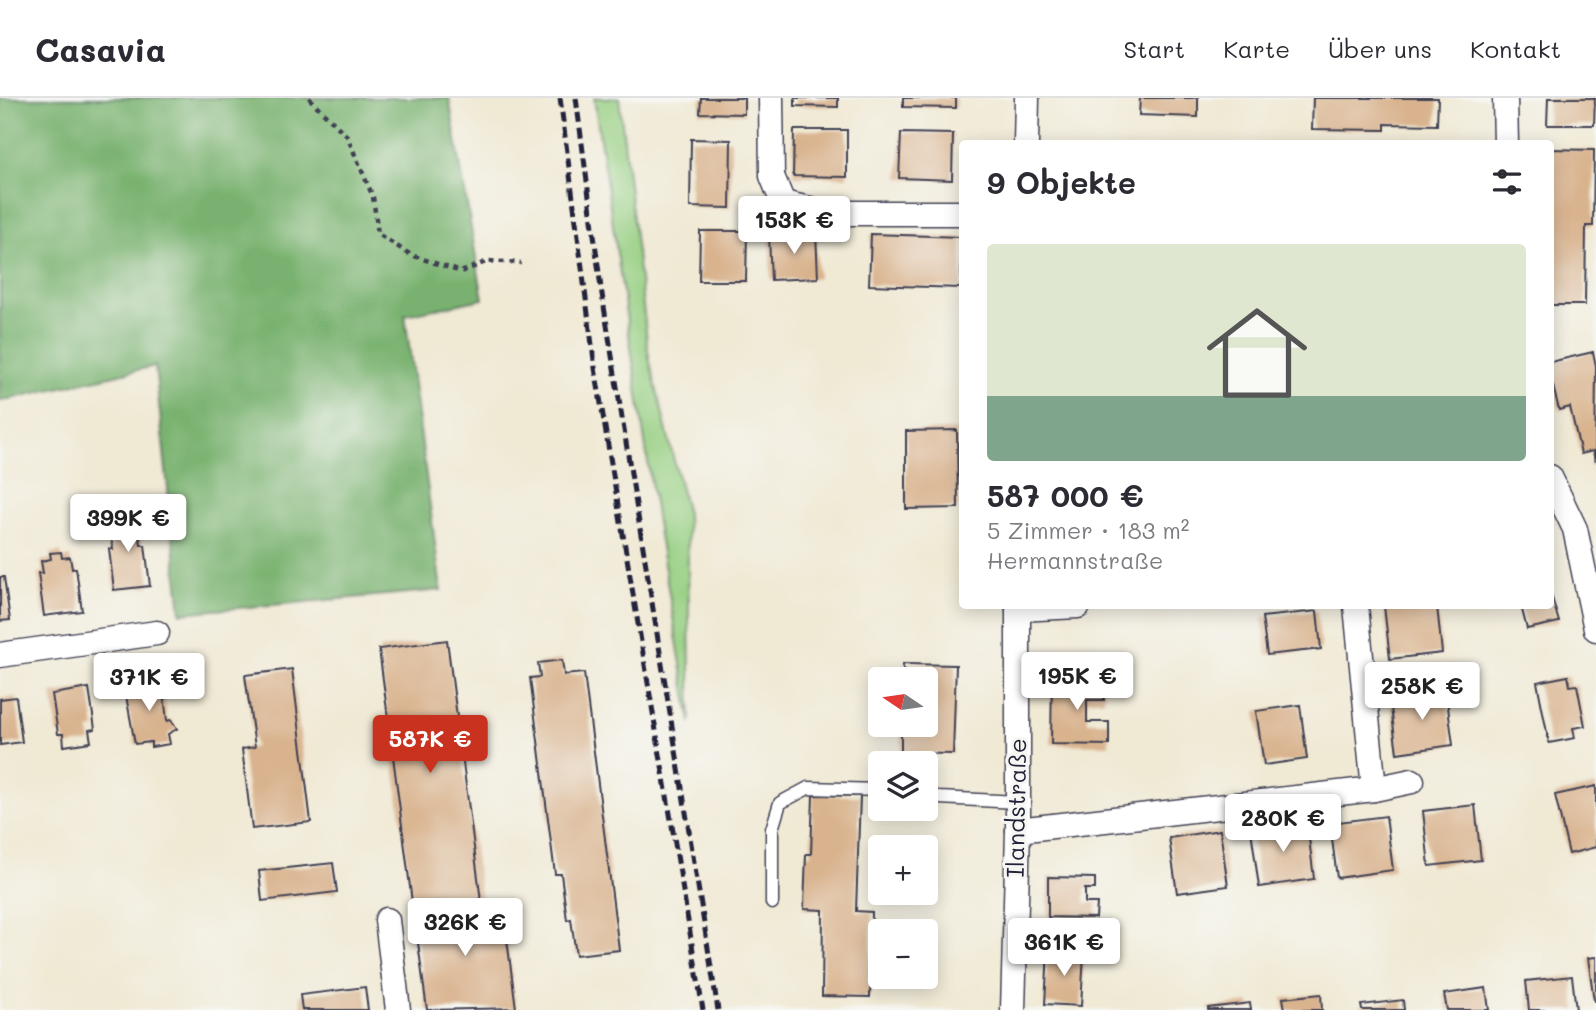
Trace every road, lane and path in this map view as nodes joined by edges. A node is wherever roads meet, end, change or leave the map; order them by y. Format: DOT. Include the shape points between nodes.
graph roads {
  1 [pos="309,98"];
  2 [pos="771,98"];
  3 [pos="1027,98"];
  4 [pos="1505,98"];
  5 [pos="1027,140"];
  6 [pos="1506,140"];
  7 [pos="959,213"];
  8 [pos="521,263"];
  9 [pos="1554,485"];
  10 [pos="1018,609"];
  11 [pos="1356,609"];
  12 [pos="1596,629"];
  13 [pos="157,633"];
  14 [pos="0,655"];
  15 [pos="1412,781"];
  16 [pos="1374,789"];
  17 [pos="868,790"];
  18 [pos="938,798"];
  19 [pos="1018,802"];
  20 [pos="1018,830"];
  21 [pos="772,903"];
  22 [pos="387,920"];
  23 [pos="398,1010"];
  24 [pos="1013,1010"];
  1 -- 8 [label="path" via="347,136 373,197 378,234 411,255 461,272 488,261"];
  2 -- 7 [label="street" via="772,176 783,203 827,213"];
  3 -- 5 [label="street"];
  4 -- 6 [label="street"];
  9 -- 12 [label="street" via="1575,529"];
  10 -- 19 [label="street, Ilandstraße"];
  11 -- 16 [label="street"];
  13 -- 14 [label="street"];
  15 -- 16 [label="street"];
  16 -- 20 [label="street"];
  17 -- 21 [label="lane" via="808,788 780,803 772,829"];
  18 -- 19 [label="lane"];
  19 -- 20 [label="street, Ilandstraße"];
  20 -- 24 [label="street, Ilandstraße"];
  22 -- 23 [label="street"];
}
